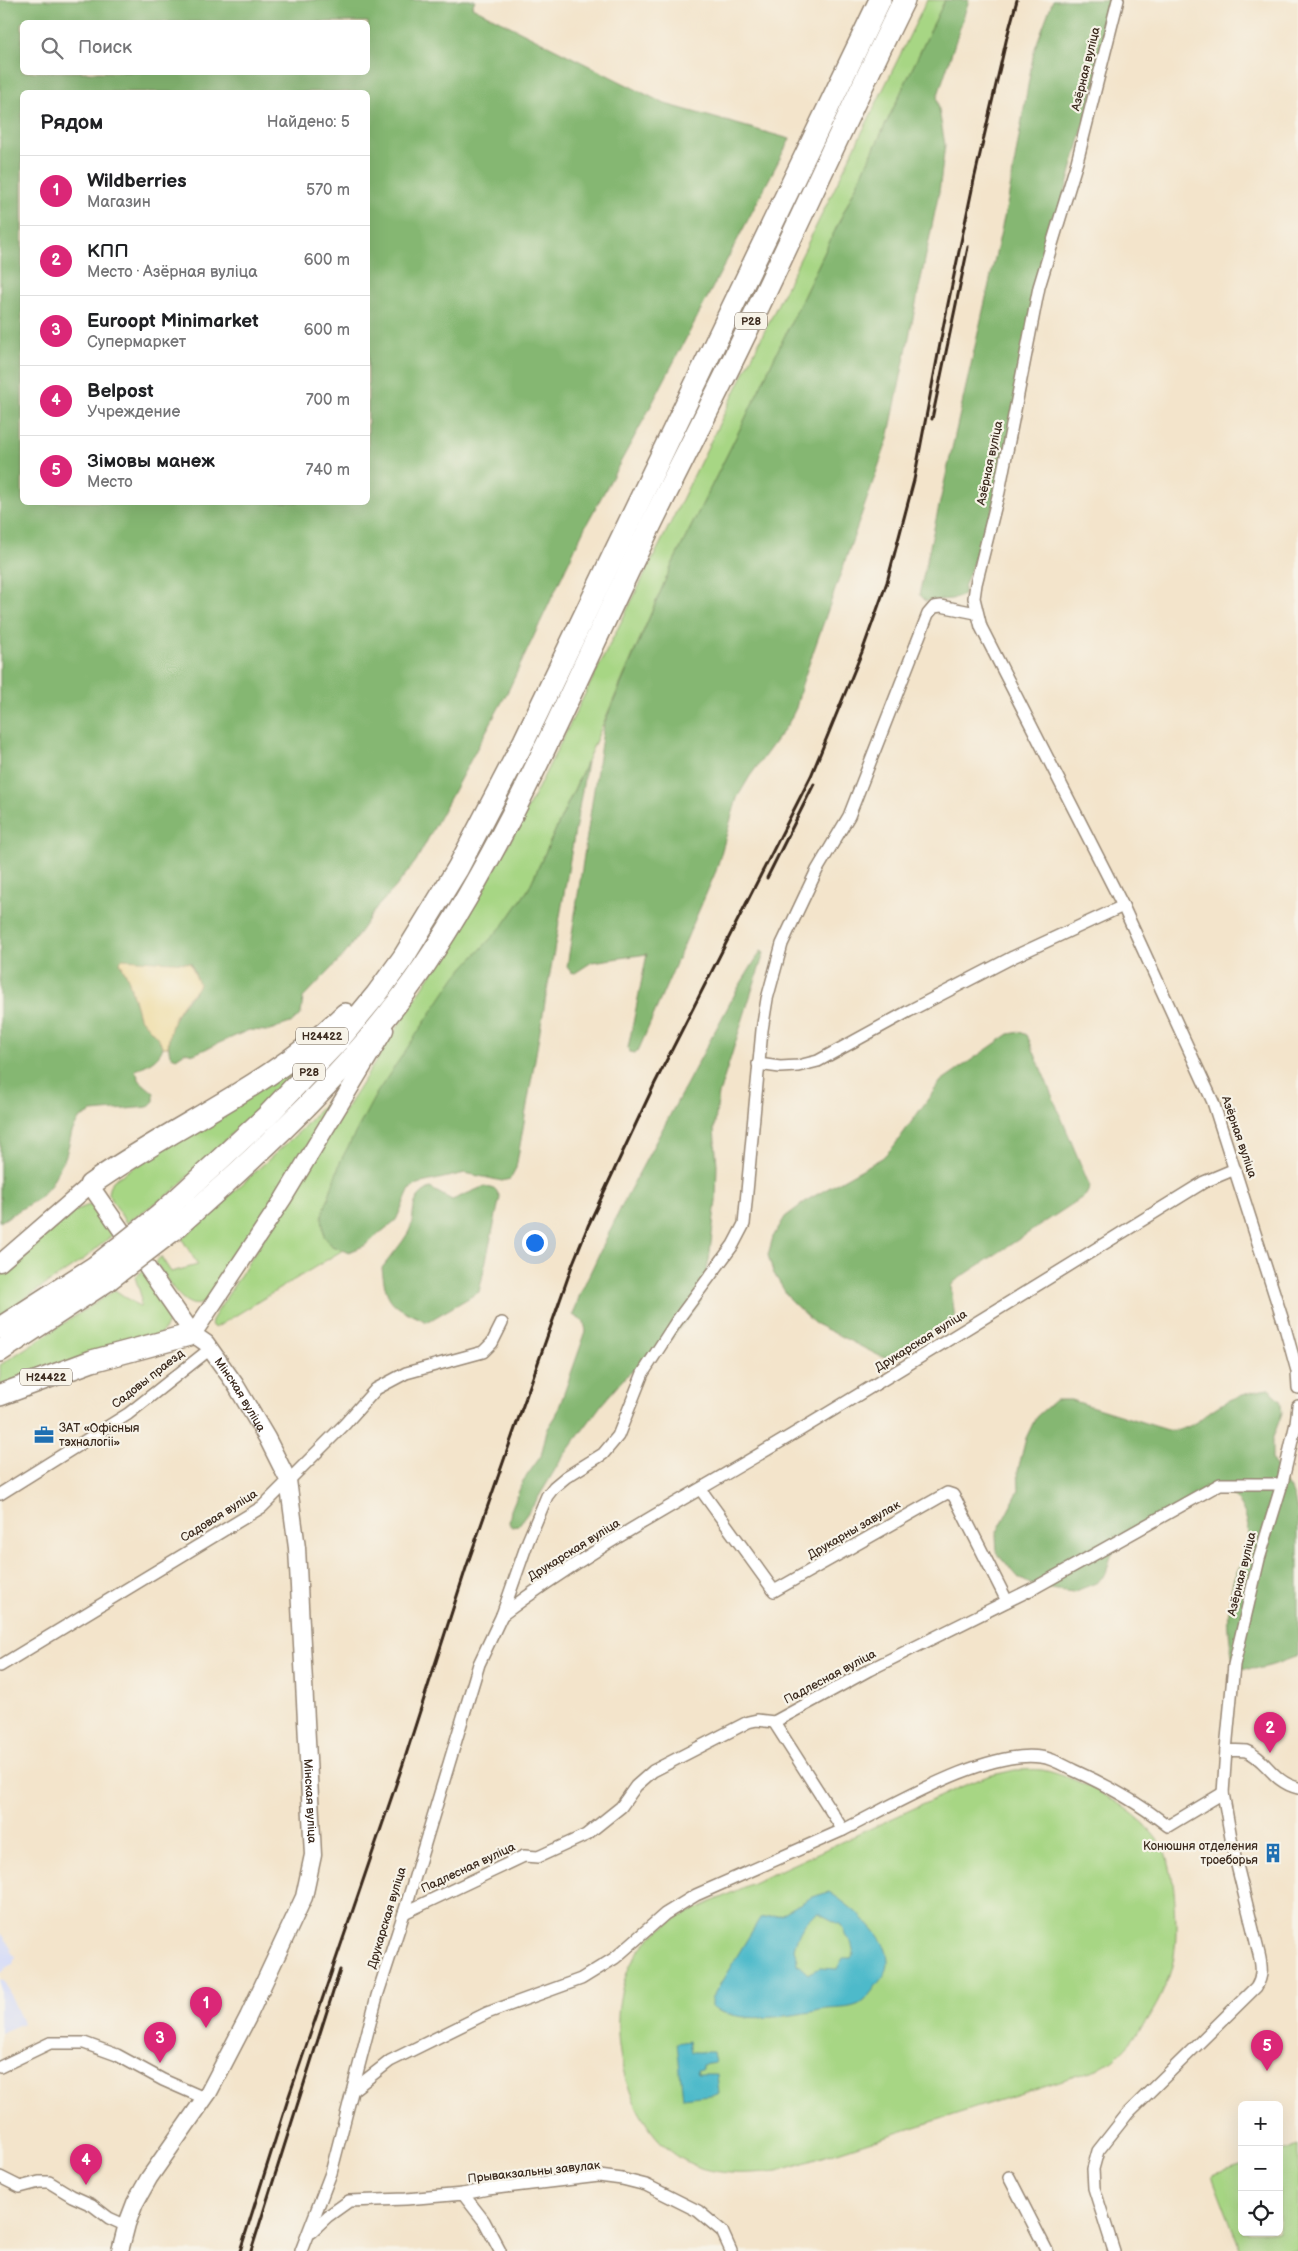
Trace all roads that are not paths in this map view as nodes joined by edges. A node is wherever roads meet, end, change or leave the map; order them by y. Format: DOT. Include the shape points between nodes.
graph roads {
  1 [pos="880,0"];
  2 [pos="904,0"];
  3 [pos="1118,0"];
  4 [pos="976,613"];
  5 [pos="1123,906"];
  6 [pos="433,908"];
  7 [pos="425,963"];
  8 [pos="758,1064"];
  9 [pos="1235,1169"];
  10 [pos="90,1185"];
  11 [pos="166,1223"];
  12 [pos="0,1263"];
  13 [pos="102,1273"];
  14 [pos="502,1322"];
  15 [pos="0,1328"];
  16 [pos="193,1334"];
  17 [pos="210,1349"];
  18 [pos="0,1351"];
  19 [pos="1298,1388"];
  20 [pos="0,1395"];
  21 [pos="1298,1406"];
  22 [pos="288,1480"];
  23 [pos="1282,1484"];
  24 [pos="701,1490"];
  25 [pos="0,1494"];
  26 [pos="1007,1601"];
  27 [pos="502,1615"];
  28 [pos="0,1666"];
  29 [pos="774,1722"];
  30 [pos="1226,1750"];
  31 [pos="1298,1788"];
  32 [pos="1223,1792"];
  33 [pos="843,1830"];
  34 [pos="404,1914"];
  35 [pos="0,2067"];
  36 [pos="352,2090"];
  37 [pos="204,2098"];
  38 [pos="1009,2177"];
  39 [pos="2,2181"];
  40 [pos="463,2194"];
  41 [pos="127,2224"];
  42 [pos="308,2236"];
  43 [pos="120,2251"];
  44 [pos="301,2251"];
  45 [pos="500,2251"];
  46 [pos="731,2251"];
  47 [pos="1047,2251"];
  48 [pos="1114,2251"];
  1 -- 6 [label="highway, Р28" via="524,741 458,868"];
  2 -- 7 [label="highway, Р28" via="526,784 461,905"];
  3 -- 4 [label="street, Азёрная вуліца" via="1077,162 1039,287 999,492 976,584"];
  4 -- 5 [label="street, Азёрная вуліца"];
  4 -- 8 [label="street" via="941,606 934,607 928,614 849,816 817,870 782,944 767,999"];
  5 -- 8 [label="street" via="1013,957 818,1061 780,1067"];
  5 -- 9 [label="street, Азёрная вуліца" via="1213,1102"];
  6 -- 10 [label="highway, Н24422" via="356,1003 326,1033 258,1084 156,1141"];
  6 -- 11 [label="highway, Р28" via="387,980 338,1041"];
  7 -- 11 [label="highway, Р28" via="385,1018 300,1113"];
  7 -- 16 [label="street" via="283,1199"];
  8 -- 27 [label="street" via="744,1224 733,1246 676,1322 643,1373 618,1436 603,1454 554,1486 547,1496"];
  9 -- 19 [label="street, Азёрная вуліца" via="1284,1324"];
  9 -- 24 [label="street, Друкарская вуліца" via="1204,1182"];
  10 -- 12 [label="street, Н24422"];
  10 -- 16 [label="street, Мінская вуліца"];
  11 -- 13 [label="highway, Р28, bridge"];
  13 -- 15 [label="highway, Р28"];
  13 -- 18 [label="highway, Р28"];
  14 -- 22 [label="street, Садовая вуліца" via="492,1343 483,1352 406,1373 376,1389"];
  16 -- 17 [label="street, Мінская вуліца"];
  16 -- 20 [label="highway, Н24422" via="92,1361"];
  17 -- 22 [label="street, Мінская вуліца" via="252,1412"];
  17 -- 25 [label="street, Садовы праезд" via="128,1414"];
  21 -- 23 [label="street, Азёрная вуліца"];
  22 -- 28 [label="street, Садовая вуліца" via="262,1507"];
  22 -- 37 [label="street, Мінская вуліца" via="297,1548 304,1708 314,1832 312,1869 298,1911 230,2053"];
  23 -- 26 [label="street, Падлесная вуліца" via="1220,1484"];
  23 -- 30 [label="street, Азёрная вуліца" via="1259,1559 1234,1666"];
  24 -- 26 [label="street, Друкарны завулак" via="774,1591 947,1493 953,1495"];
  24 -- 27 [label="street, Друкарская вуліца" via="541,1585"];
  26 -- 29 [label="street, Падлесная вуліца"];
  27 -- 34 [label="street, Друкарская вуліца" via="479,1664"];
  29 -- 33 [label="street"];
  29 -- 34 [label="street, Падлесная вуліца" via="748,1722 653,1771 636,1786 621,1807 586,1835 538,1857 524,1856"];
  30 -- 31 [label="street" via="1247,1752 1282,1783"];
  30 -- 32 [label="street, Азёрная вуліца"];
  32 -- 33 [label="street" via="1168,1826 1148,1810 1091,1778 1042,1757 1022,1757 959,1772"];
  32 -- 48 [label="street, Азёрная вуліца" via="1233,1849 1259,1954 1261,1980 1120,2122 1098,2151 1093,2169 1094,2188"];
  33 -- 36 [label="street" via="696,1894 665,1914 615,1958 580,1979 487,2013 390,2061"];
  34 -- 36 [label="street, Друкарская вуліца" via="377,1996"];
  35 -- 37 [label="street" via="50,2043 84,2043 117,2054 154,2076"];
  36 -- 42 [label="street, Друкарская вуліца" via="331,2173"];
  37 -- 41 [label="street, Мінская вуліца" via="149,2178"];
  38 -- 47 [label="street"];
  39 -- 41 [label="street" via="24,2187 49,2182 109,2218"];
  40 -- 42 [label="street, Прывакзальны завулак" via="350,2201 328,2216"];
  40 -- 45 [label="street" via="484,2221"];
  40 -- 46 [label="street, Прывакзальны завулак" via="488,2188 599,2176 622,2179 646,2185 698,2211 722,2231"];
  41 -- 43 [label="street, Мінская вуліца"];
  42 -- 44 [label="street, Друкарская вуліца"];
}
